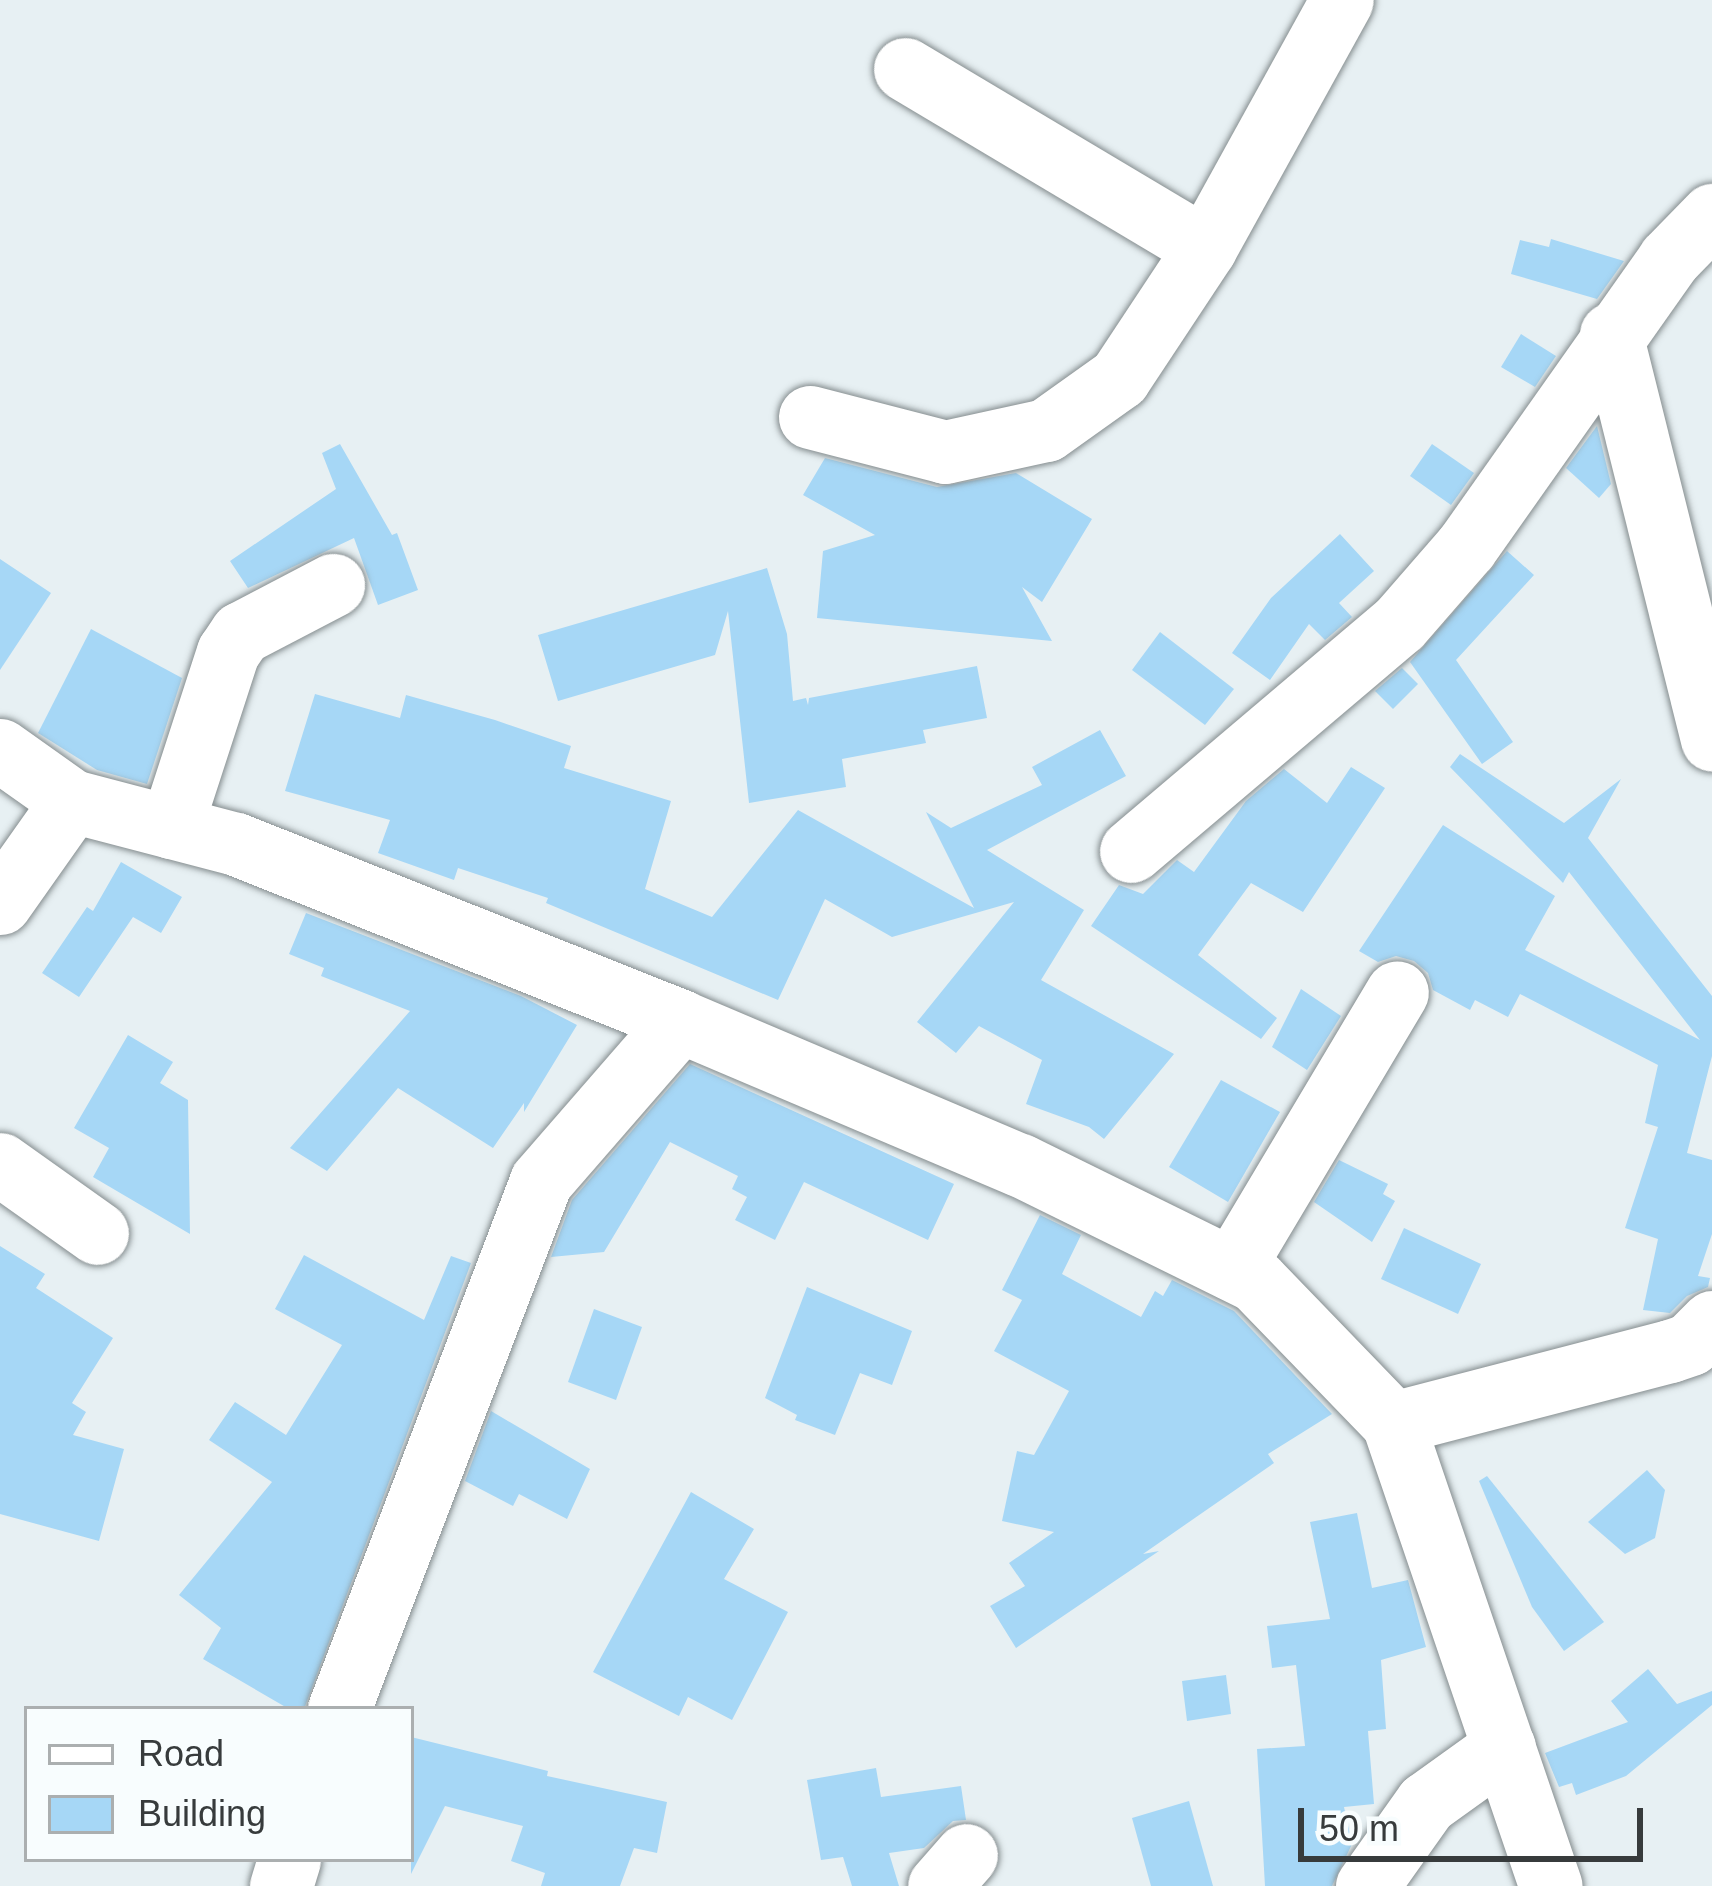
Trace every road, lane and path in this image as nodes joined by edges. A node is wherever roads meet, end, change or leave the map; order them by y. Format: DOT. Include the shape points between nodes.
graph roads {
  1 [pos="1342,0"];
  2 [pos="905,69"];
  3 [pos="1712,215"];
  4 [pos="1205,248"];
  5 [pos="1611,334"];
  6 [pos="810,417"];
  7 [pos="333,585"];
  8 [pos="1712,740"];
  9 [pos="0,751"];
  10 [pos="72,801"];
  11 [pos="171,827"];
  12 [pos="1131,851"];
  13 [pos="0,903"];
  14 [pos="1397,992"];
  15 [pos="680,1022"];
  16 [pos="0,1164"];
  17 [pos="97,1233"];
  18 [pos="1232,1269"];
  19 [pos="1712,1322"];
  20 [pos="1393,1423"];
  21 [pos="340,1706"];
  22 [pos="1504,1747"];
  23 [pos="1367,1886"];
  24 [pos="1551,1886"];
  1 -- 4 [label="street"];
  2 -- 4 [label="street"];
  3 -- 5 [label="street"];
  4 -- 6 [label="street" via="1119,378 1046,430 945,452"];
  5 -- 8 [label="street"];
  5 -- 12 [label="street" via="1466,547 1399,624"];
  7 -- 11 [label="street" via="242,633 228,652"];
  9 -- 10 [label="street"];
  10 -- 11 [label="street"];
  10 -- 13 [label="street"];
  11 -- 15 [label="street" via="236,844"];
  14 -- 18 [label="street"];
  15 -- 18 [label="street" via="1020,1165"];
  15 -- 21 [label="street" via="541,1181"];
  16 -- 17 [label="street"];
  18 -- 20 [label="street" via="1256,1281"];
  19 -- 20 [label="street" via="1670,1351"];
  20 -- 22 [label="street"];
  22 -- 23 [label="street" via="1426,1803"];
  22 -- 24 [label="street"];
}
